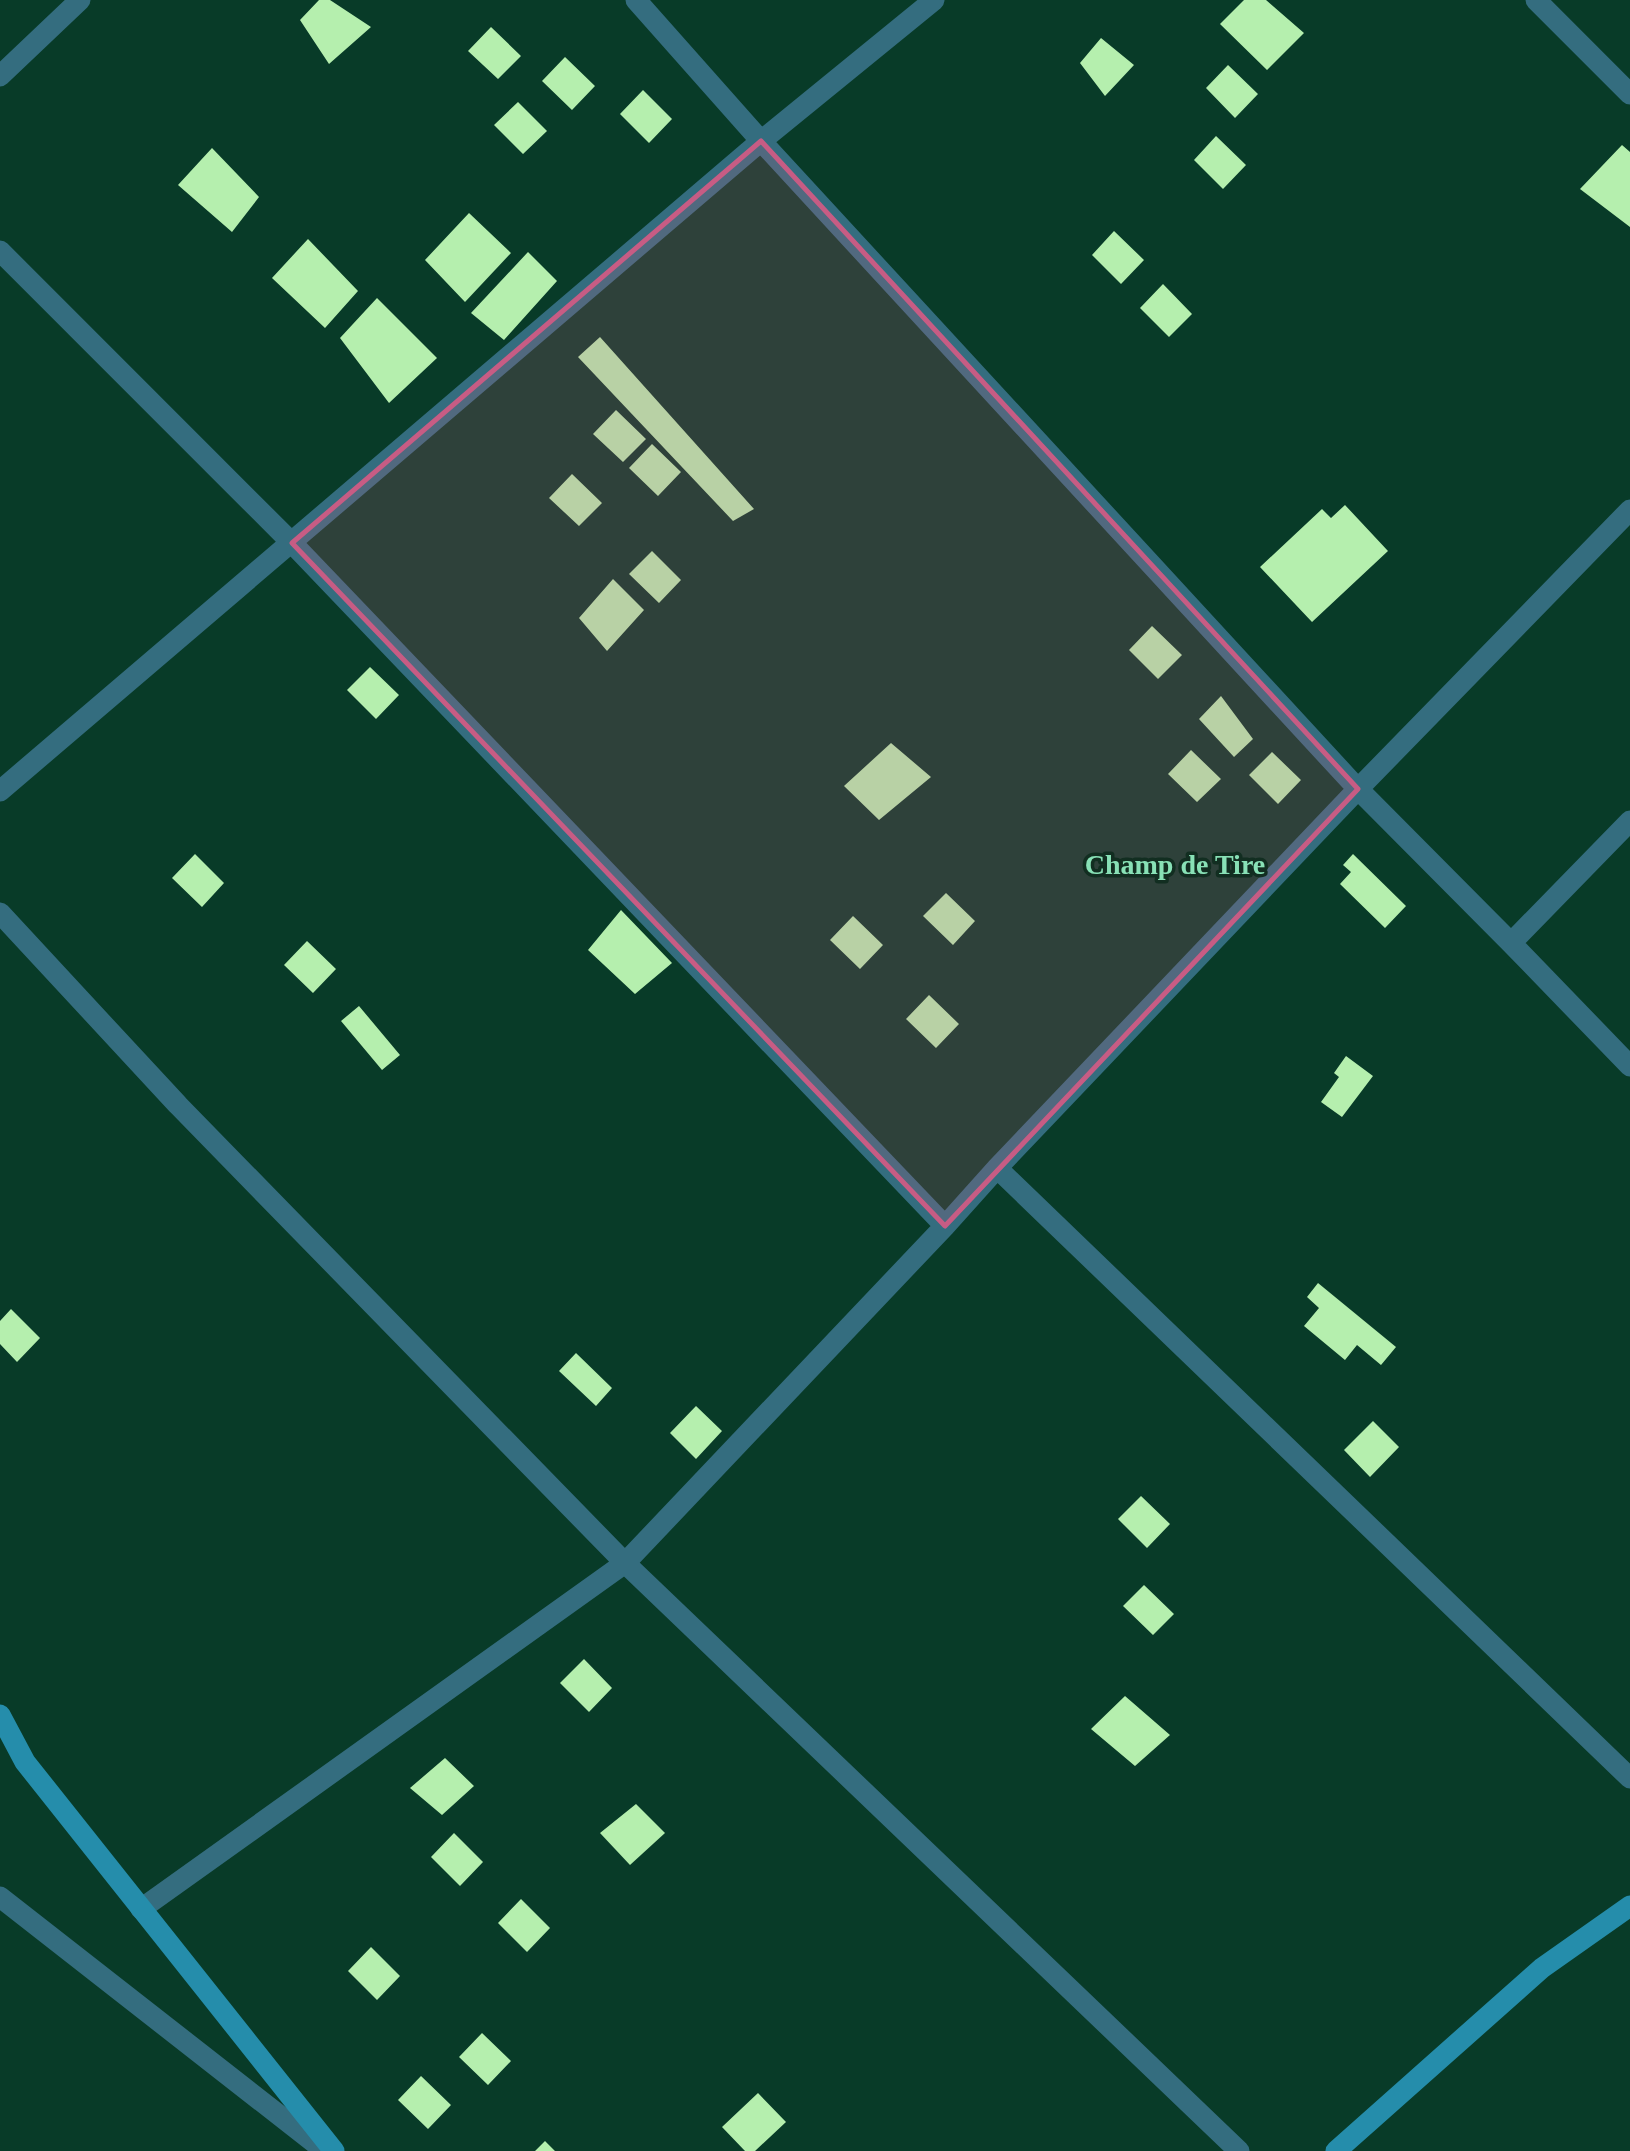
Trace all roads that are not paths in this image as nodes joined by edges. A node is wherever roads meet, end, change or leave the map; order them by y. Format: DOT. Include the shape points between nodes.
graph roads {
  1 [pos="80,0"];
  2 [pos="636,0"];
  3 [pos="934,0"];
  4 [pos="1536,0"];
  5 [pos="0,76"];
  6 [pos="1630,94"];
  7 [pos="761,141"];
  8 [pos="0,251"];
  9 [pos="1630,510"];
  10 [pos="292,543"];
  11 [pos="1358,789"];
  12 [pos="0,791"];
  13 [pos="1630,821"];
  14 [pos="0,913"];
  15 [pos="1511,943"];
  16 [pos="1630,1066"];
  17 [pos="997,1168"];
  18 [pos="945,1226"];
  19 [pos="625,1563"];
  20 [pos="0,1715"];
  21 [pos="1630,1778"];
  22 [pos="0,1897"];
  23 [pos="1630,1906"];
  24 [pos="141,1909"];
  25 [pos="325,2151"];
  26 [pos="334,2151"];
  27 [pos="1239,2151"];
  28 [pos="1336,2151"];
  1 -- 5 [label="street"];
  2 -- 7 [label="street"];
  3 -- 7 [label="street"];
  4 -- 6 [label="street"];
  7 -- 10 [label="street"];
  7 -- 11 [label="street"];
  8 -- 10 [label="street"];
  9 -- 11 [label="street"];
  10 -- 12 [label="street"];
  10 -- 18 [label="street"];
  11 -- 15 [label="street"];
  11 -- 17 [label="street"];
  13 -- 15 [label="street"];
  14 -- 19 [label="street" via="178,1105"];
  15 -- 16 [label="street"];
  17 -- 18 [label="street"];
  17 -- 21 [label="street"];
  18 -- 19 [label="street"];
  19 -- 24 [label="street"];
  19 -- 27 [label="street"];
  20 -- 24 [label="main road" via="25,1762"];
  22 -- 25 [label="street"];
  23 -- 28 [label="main road" via="1542,1968"];
  24 -- 26 [label="main road"];
}
